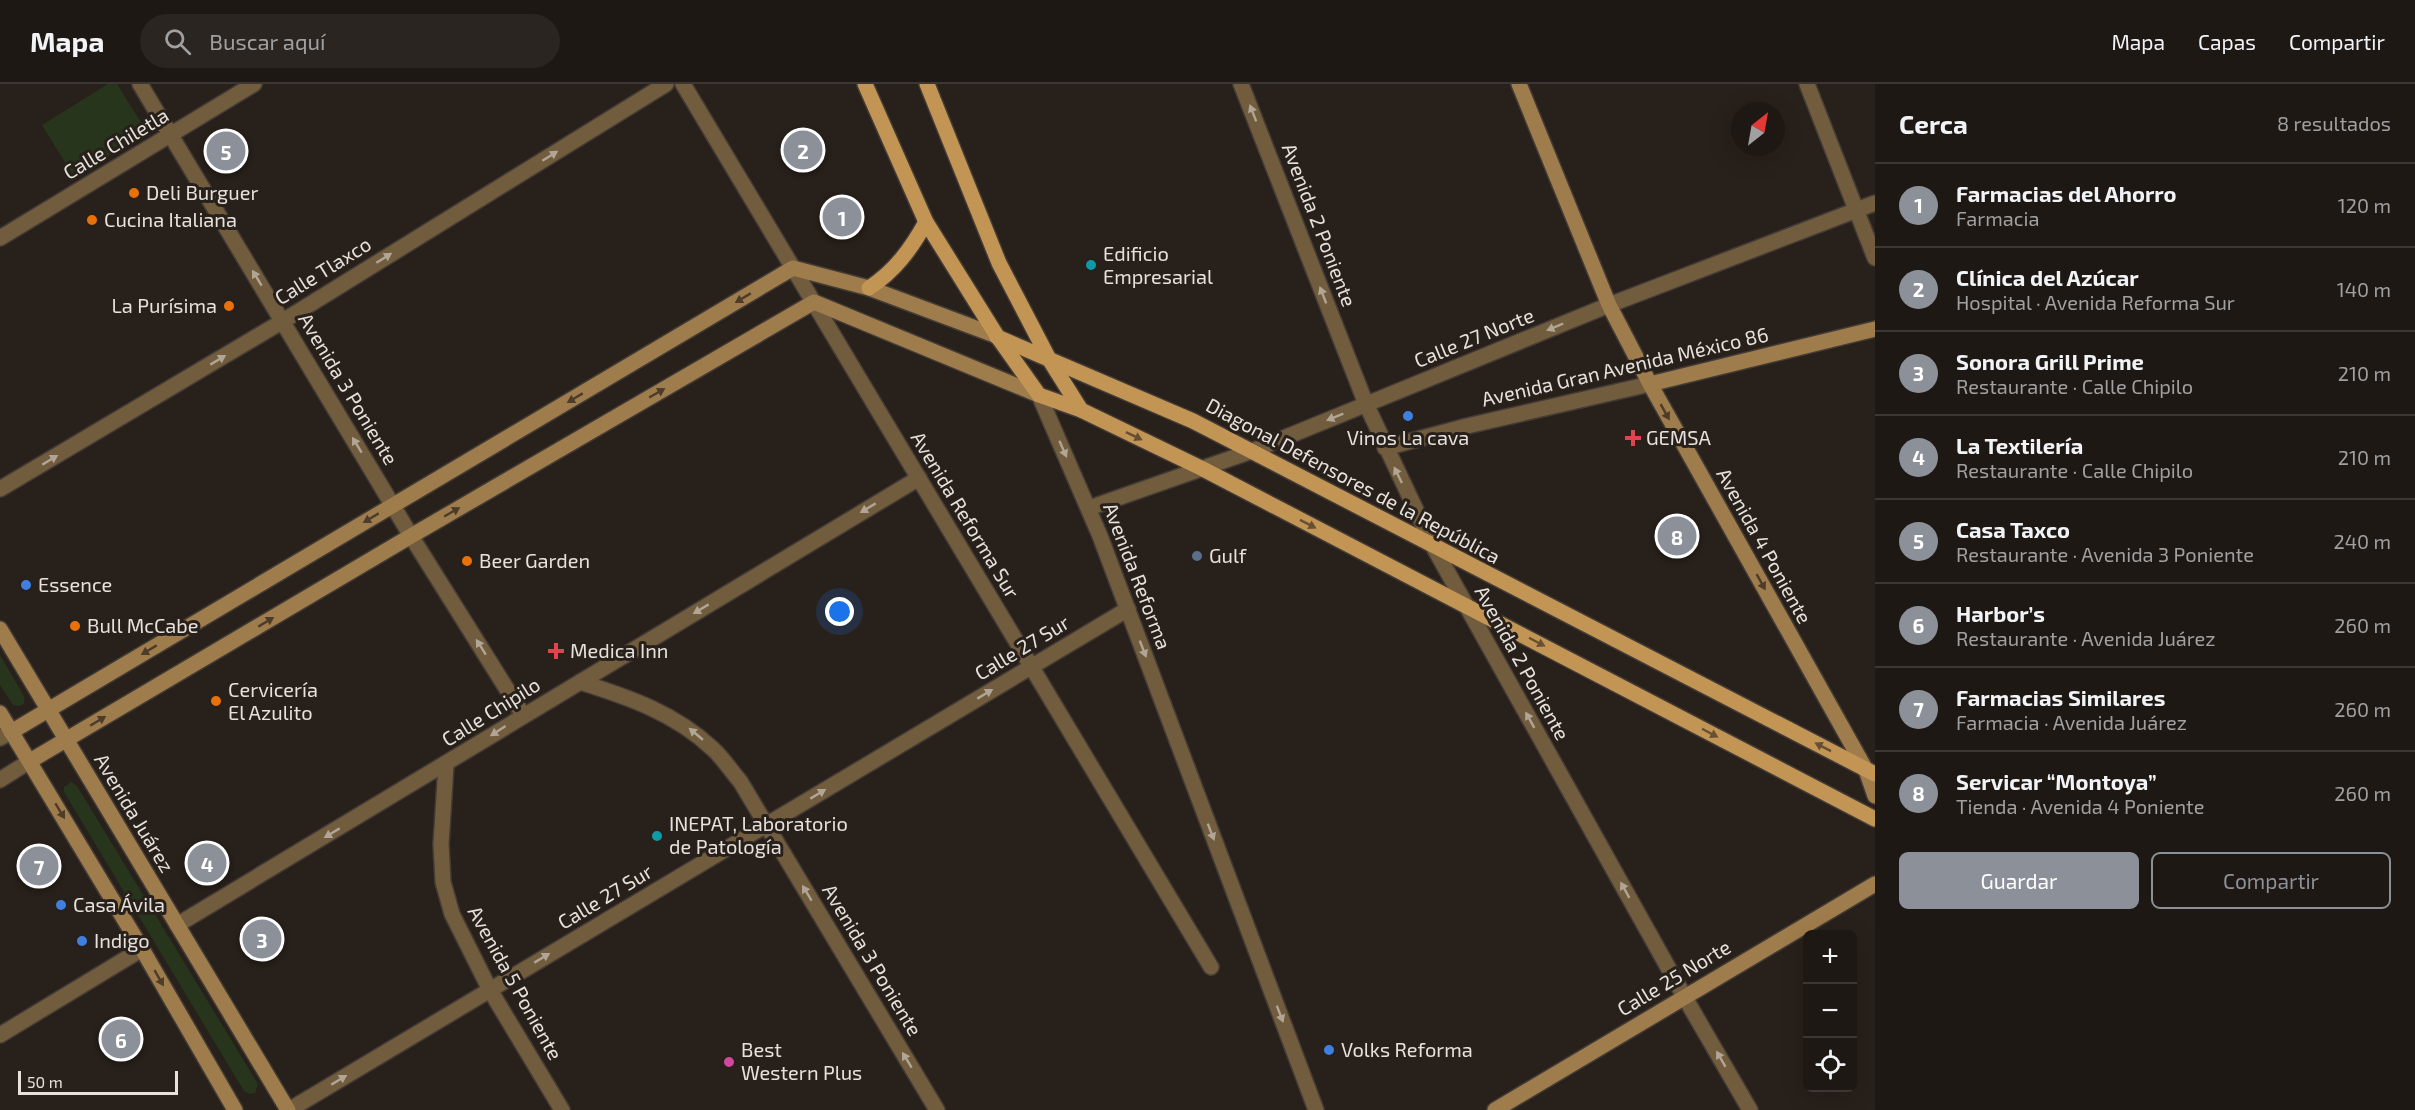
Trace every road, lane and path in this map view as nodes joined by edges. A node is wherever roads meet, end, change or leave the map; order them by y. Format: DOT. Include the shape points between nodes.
graph roads {
  1 [pos="140,84"];
  2 [pos="254,84"];
  3 [pos="666,84"];
  4 [pos="683,84"];
  5 [pos="865,84"];
  6 [pos="927,84"];
  7 [pos="1241,84"];
  8 [pos="1519,84"];
  9 [pos="1807,84"];
  10 [pos="171,136"];
  11 [pos="1875,203"];
  12 [pos="1857,210"];
  13 [pos="926,222"];
  14 [pos="0,238"];
  15 [pos="1875,258"];
  16 [pos="793,268"];
  17 [pos="869,288"];
  18 [pos="814,302"];
  19 [pos="1609,305"];
  20 [pos="283,321"];
  21 [pos="1875,329"];
  22 [pos="997,336"];
  23 [pos="1049,359"];
  24 [pos="1650,384"];
  25 [pos="1039,395"];
  26 [pos="1366,404"];
  27 [pos="1081,410"];
  28 [pos="1385,448"];
  29 [pos="1252,451"];
  30 [pos="1203,469"];
  31 [pos="919,478"];
  32 [pos="0,489"];
  33 [pos="393,506"];
  34 [pos="1089,508"];
  35 [pos="411,536"];
  36 [pos="1433,546"];
  37 [pos="1465,605"];
  38 [pos="1128,609"];
  39 [pos="0,629"];
  40 [pos="1031,667"];
  41 [pos="580,682"];
  42 [pos="47,710"];
  43 [pos="0,713"];
  44 [pos="523,715"];
  45 [pos="5,735"];
  46 [pos="65,740"];
  47 [pos="30,761"];
  48 [pos="446,765"];
  49 [pos="1871,772"];
  50 [pos="0,780"];
  51 [pos="1875,796"];
  52 [pos="1875,819"];
  53 [pos="766,825"];
  54 [pos="1875,884"];
  55 [pos="177,925"];
  56 [pos="142,948"];
  57 [pos="1211,967"];
  58 [pos="490,990"];
  59 [pos="1684,996"];
  60 [pos="0,1035"];
  61 [pos="235,1110"];
  62 [pos="288,1110"];
  63 [pos="562,1110"];
  64 [pos="937,1110"];
  65 [pos="1316,1110"];
  66 [pos="1495,1110"];
  67 [pos="1750,1110"];
  1 -- 10 [label="street, Avenida 3 Poniente"];
  2 -- 10 [label="street, Calle Chiletla"];
  20 -- 3 [label="street, Calle Tlaxco, one-way"];
  4 -- 16 [label="street, Avenida Reforma Sur"];
  5 -- 13 [label="main road, Avenida Reforma"];
  6 -- 23 [label="main road" via="999,263"];
  26 -- 7 [label="street, Avenida 2 Poniente, one-way"];
  8 -- 19 [label="street, Avenida 4 Poniente"];
  9 -- 12 [label="street"];
  10 -- 14 [label="street, Calle Chiletla"];
  20 -- 10 [label="street, Avenida 3 Poniente, one-way"];
  11 -- 12 [label="street, Calle 27 Norte"];
  12 -- 15 [label="street"];
  12 -- 19 [label="street, Calle 27 Norte"];
  13 -- 17 [label="main road" via="904,258"];
  13 -- 22 [label="main road, Avenida Reforma"];
  16 -- 17 [label="street, Diagonal Defensores de la República"];
  16 -- 18 [label="street, Avenida Reforma Sur"];
  16 -- 33 [label="street, one-way"];
  17 -- 22 [label="street, Diagonal Defensores de la República"];
  18 -- 25 [label="street"];
  18 -- 31 [label="street, Avenida Reforma Sur"];
  35 -- 18 [label="street, one-way"];
  19 -- 24 [label="street, Avenida 4 Poniente"];
  19 -- 26 [label="street, Calle 27 Norte, one-way"];
  32 -- 20 [label="street, Calle Tlaxco, one-way"];
  33 -- 20 [label="street, Avenida 3 Poniente, one-way"];
  21 -- 24 [label="street, Avenida Gran Avenida México 86"];
  22 -- 23 [label="main road, Diagonal Defensores de la República"];
  22 -- 25 [label="main road, Avenida Reforma"];
  23 -- 27 [label="main road"];
  23 -- 29 [label="main road, Diagonal Defensores de la República"];
  24 -- 28 [label="street, Avenida Gran Avenida México 86"];
  24 -- 49 [label="street, Avenida 4 Poniente, one-way"];
  25 -- 27 [label="main road"];
  25 -- 34 [label="street, Avenida Reforma, one-way"];
  26 -- 28 [label="street, Avenida 2 Poniente"];
  26 -- 29 [label="street, Calle 27 Norte, one-way"];
  27 -- 30 [label="main road, one-way"];
  36 -- 28 [label="street, Avenida 2 Poniente, one-way"];
  29 -- 30 [label="street, Calle 27 Norte"];
  29 -- 36 [label="main road, Diagonal Defensores de la República"];
  30 -- 34 [label="street, Calle 27 Norte"];
  30 -- 37 [label="main road, one-way"];
  31 -- 40 [label="street, Avenida Reforma Sur"];
  31 -- 41 [label="street, Calle Chipilo, one-way"];
  33 -- 35 [label="street, Avenida 3 Poniente"];
  33 -- 42 [label="street, one-way"];
  34 -- 38 [label="street, Avenida Reforma"];
  44 -- 35 [label="street, Avenida 3 Poniente, one-way"];
  46 -- 35 [label="street, one-way"];
  36 -- 37 [label="street, Avenida 2 Poniente"];
  49 -- 36 [label="main road, Diagonal Defensores de la República, one-way"];
  37 -- 52 [label="main road, one-way"];
  59 -- 37 [label="street, Avenida 2 Poniente, one-way"];
  38 -- 40 [label="street, Calle 27 Sur"];
  38 -- 65 [label="street, Avenida Reforma, one-way"];
  39 -- 42 [label="street, Avenida Juárez"];
  53 -- 40 [label="street, Calle 27 Sur, one-way"];
  40 -- 57 [label="street, Avenida Reforma Sur"];
  41 -- 44 [label="street, Calle Chipilo"];
  53 -- 41 [label="street, Avenida 3 Poniente, one-way" via="740,781 714,749 683,724 655,708"];
  42 -- 45 [label="street"];
  42 -- 46 [label="street, Avenida Juárez"];
  43 -- 45 [label="street"];
  44 -- 48 [label="street, Calle Chipilo, one-way"];
  45 -- 47 [label="street"];
  46 -- 47 [label="street"];
  46 -- 55 [label="street, Avenida Juárez"];
  47 -- 50 [label="street"];
  47 -- 56 [label="street, one-way"];
  48 -- 55 [label="street, Calle Chipilo, one-way"];
  48 -- 58 [label="street, Avenida 5 Poniente" via="443,882 452,914"];
  49 -- 51 [label="street, Avenida 4 Poniente"];
  58 -- 53 [label="street, Calle 27 Sur, one-way"];
  64 -- 53 [label="street, Avenida 3 Poniente, one-way"];
  54 -- 59 [label="street, Calle 25 Norte"];
  55 -- 62 [label="street, Avenida Juárez"];
  56 -- 60 [label="street"];
  56 -- 61 [label="street, one-way"];
  62 -- 58 [label="street, Calle 27 Sur, one-way"];
  58 -- 63 [label="street, Avenida 5 Poniente"];
  59 -- 66 [label="street, Calle 25 Norte"];
  67 -- 59 [label="street, Avenida 2 Poniente, one-way"];
}
